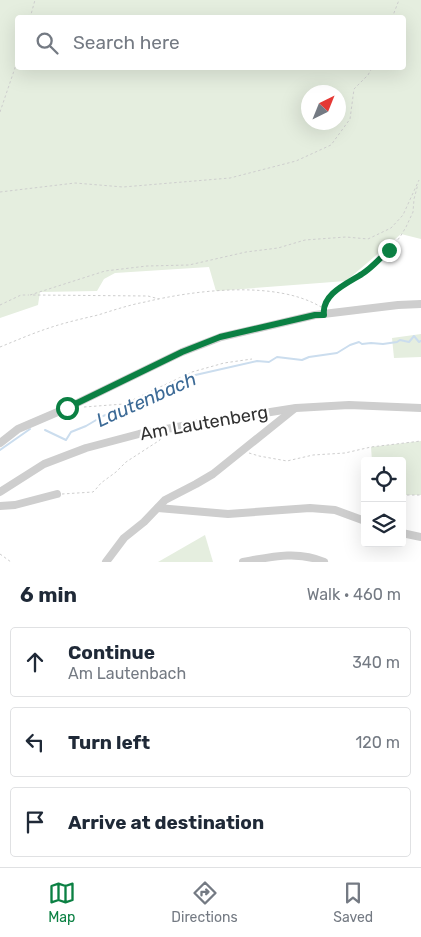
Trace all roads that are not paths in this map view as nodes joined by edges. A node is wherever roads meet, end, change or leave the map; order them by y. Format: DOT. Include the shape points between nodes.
graph roads {
  1 [pos="421,304"];
  2 [pos="296,408"];
  3 [pos="421,408"];
  4 [pos="0,443"];
  5 [pos="0,492"];
  6 [pos="57,494"];
  7 [pos="0,506"];
  8 [pos="158,508"];
  9 [pos="361,520"];
  10 [pos="406,534"];
  11 [pos="421,537"];
  12 [pos="106,562"];
  13 [pos="243,562"];
  14 [pos="324,562"];
  1 -- 4 [label="street" via="315,315 220,337 18,429"];
  2 -- 3 [label="street, Am Lautenberg" via="349,405"];
  2 -- 5 [label="street, Am Lautenberg" via="165,429 86,448 44,464"];
  2 -- 8 [label="street" via="214,474 165,500"];
  6 -- 7 [label="street"];
  8 -- 9 [label="street" via="228,514 310,508 334,510"];
  8 -- 12 [label="street" via="124,538"];
  10 -- 11 [label="street"];
  13 -- 14 [label="street" via="286,555"];
}
